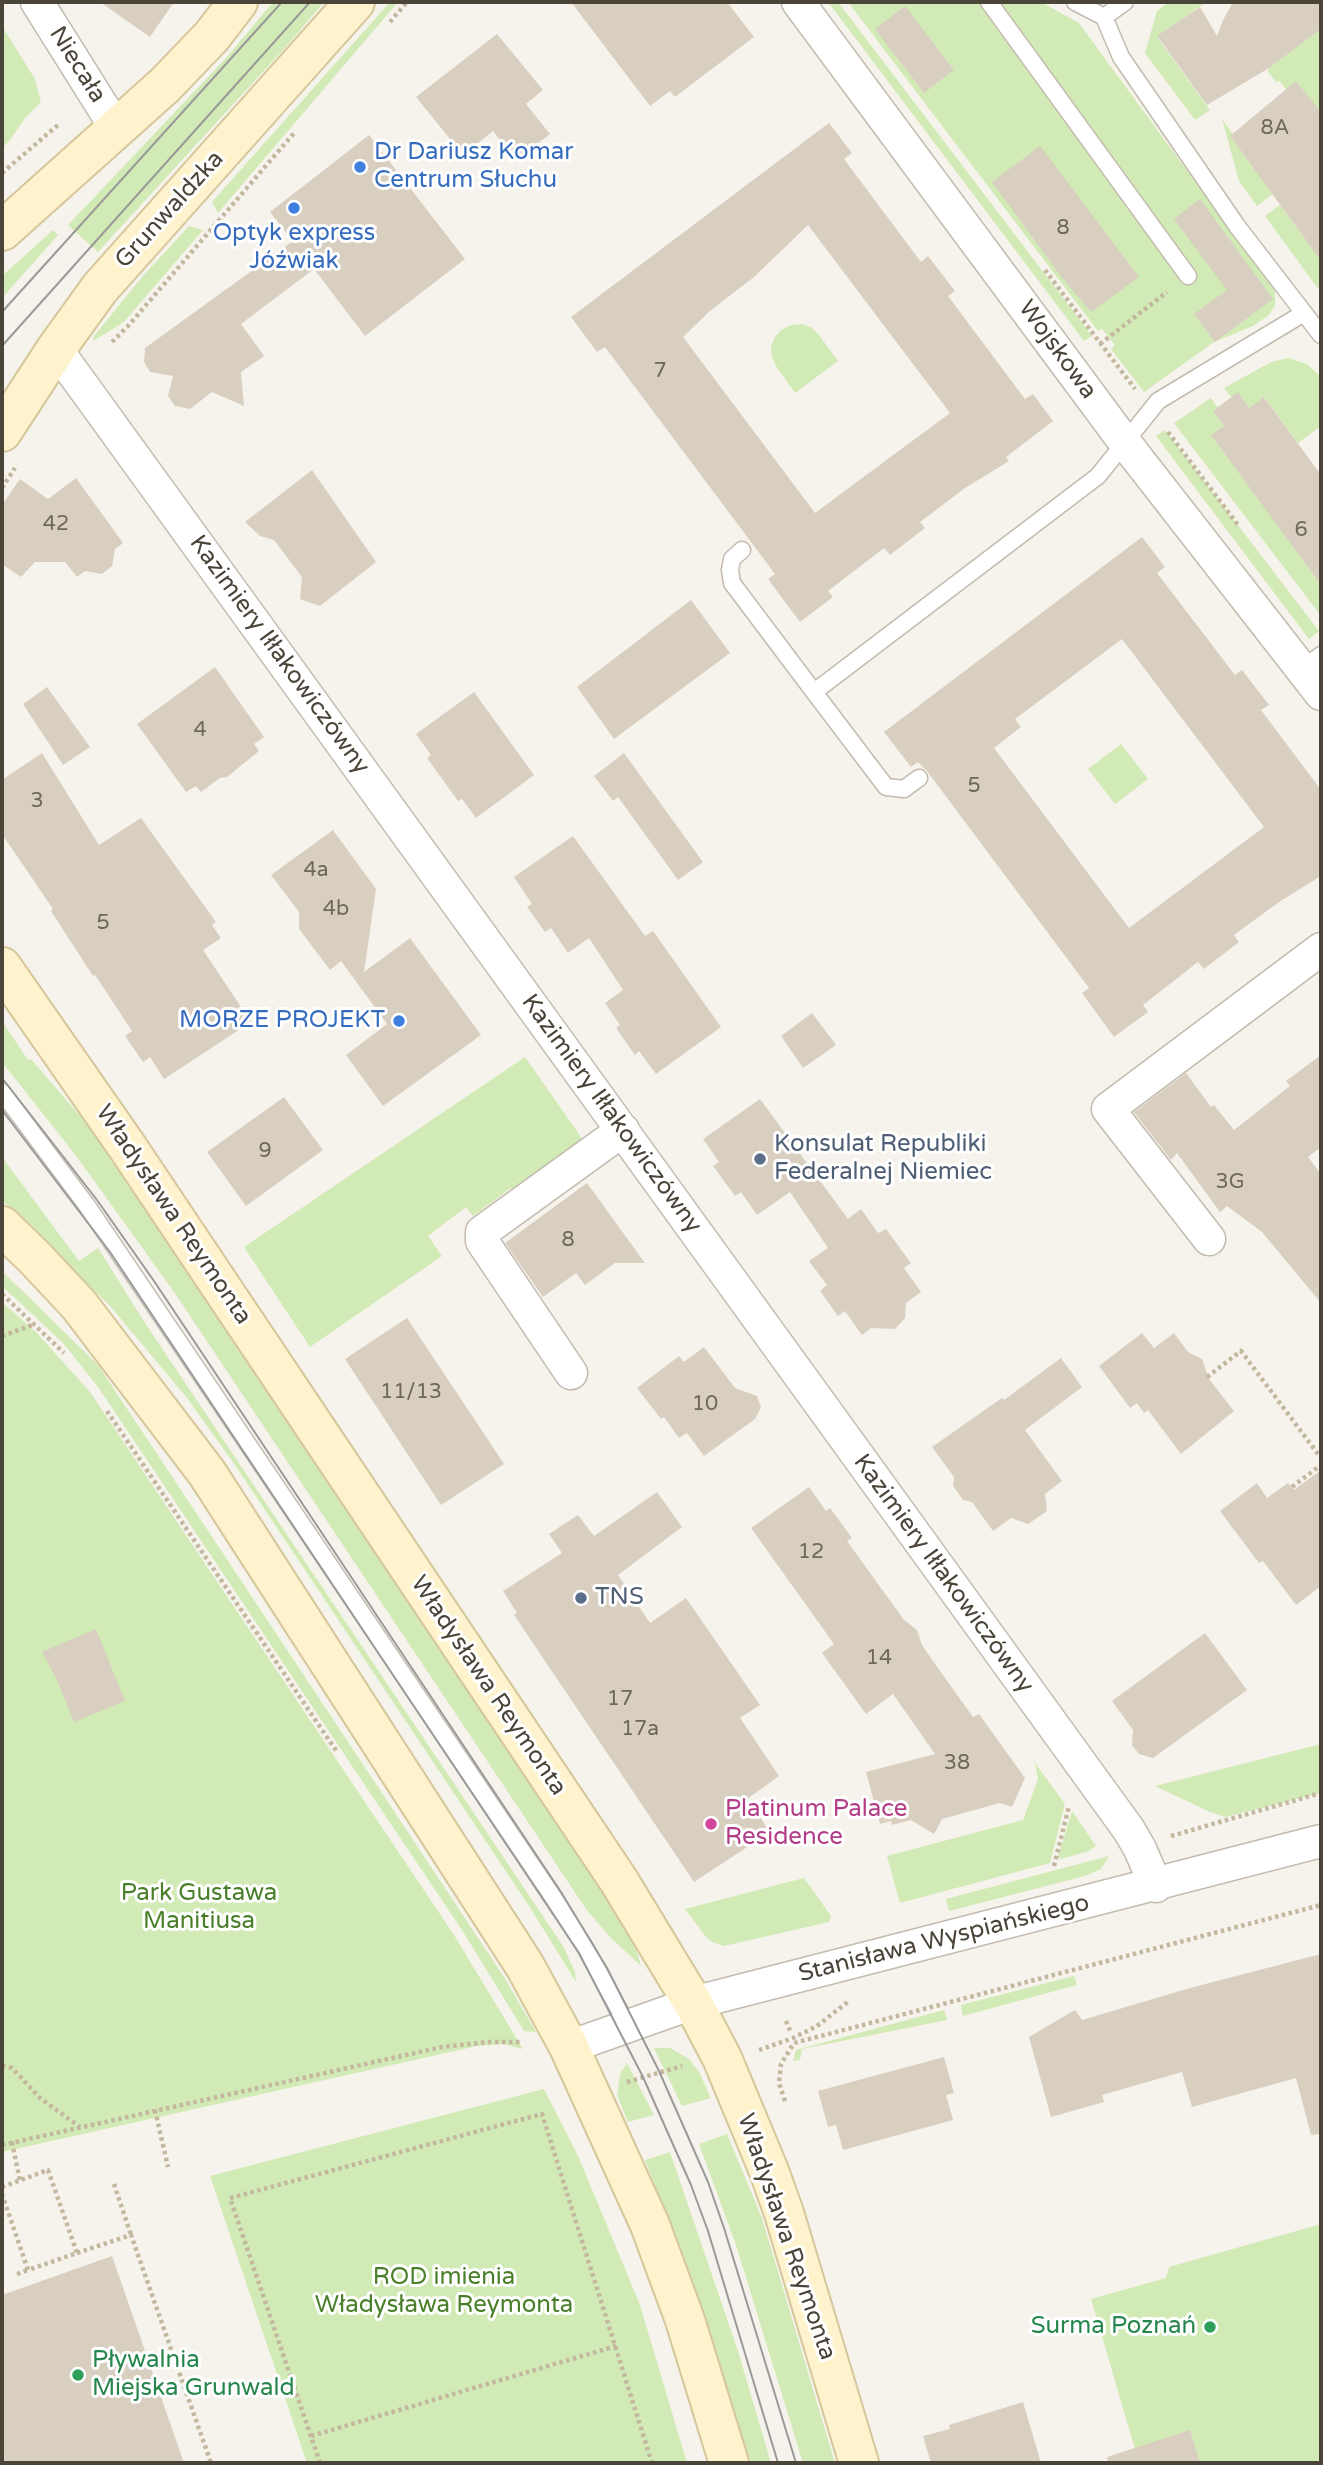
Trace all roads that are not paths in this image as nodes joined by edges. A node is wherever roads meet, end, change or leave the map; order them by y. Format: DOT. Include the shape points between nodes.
graph roads {
  1 [pos="37,2"];
  2 [pos="238,2"];
  3 [pos="355,2"];
  4 [pos="798,2"];
  5 [pos="989,2"];
  6 [pos="1075,2"];
  7 [pos="1125,2"];
  8 [pos="1104,17"];
  9 [pos="116,128"];
  10 [pos="2,231"];
  11 [pos="1188,276"];
  12 [pos="1304,313"];
  13 [pos="1321,335"];
  14 [pos="56,349"];
  15 [pos="2,432"];
  16 [pos="1126,444"];
  17 [pos="742,550"];
  18 [pos="1312,662"];
  19 [pos="814,692"];
  20 [pos="1321,694"];
  21 [pos="919,778"];
  22 [pos="1321,949"];
  23 [pos="2,967"];
  24 [pos="2,1092"];
  25 [pos="623,1130"];
  26 [pos="2,1226"];
  27 [pos="1209,1239"];
  28 [pos="571,1373"];
  29 [pos="1321,1842"];
  30 [pos="1156,1886"];
  31 [pos="693,2004"];
  32 [pos="628,2026"];
  33 [pos="569,2047"];
  34 [pos="729,2463"];
  35 [pos="859,2463"];
  1 -- 9 [label="street, Niecała"];
  2 -- 9 [label="main road" via="181,69"];
  3 -- 14 [label="main road, Grunwaldzka" via="100,288"];
  4 -- 16 [label="street, Wojskowa"];
  5 -- 11 [label="lane"];
  6 -- 8 [label="lane"];
  7 -- 8 [label="lane"];
  8 -- 12 [label="lane" via="1121,57 1237,226"];
  9 -- 10 [label="main road"];
  12 -- 13 [label="lane"];
  12 -- 16 [label="lane" via="1158,401"];
  14 -- 15 [label="main road, Grunwaldzka"];
  14 -- 25 [label="street, Kazimiery Iłłakowiczówny"];
  16 -- 18 [label="street, Wojskowa"];
  16 -- 19 [label="lane" via="1098,476"];
  17 -- 19 [label="lane" via="732,559 732,583"];
  18 -- 20 [label="street, Wojskowa"];
  19 -- 21 [label="lane" via="886,787 904,789"];
  22 -- 27 [label="street" via="1108,1109"];
  23 -- 31 [label="main road, Władysława Reymonta" via="127,1144 619,1881"];
  24 -- 32 [label="lane" via="88,1207 553,1897"];
  25 -- 28 [label="street" via="482,1232 482,1241"];
  25 -- 30 [label="street, Kazimiery Iłłakowiczówny" via="1134,1838"];
  26 -- 33 [label="main road" via="79,1305 207,1473 525,1966"];
  29 -- 30 [label="street, Stanisława Wyspiańskiego"];
  30 -- 31 [label="street, Stanisława Wyspiańskiego"];
  31 -- 32 [label="street, Stanisława Wyspiańskiego"];
  31 -- 35 [label="main road, Władysława Reymonta" via="722,2058 769,2171"];
  32 -- 33 [label="street, Stanisława Wyspiańskiego"];
  33 -- 34 [label="main road" via="650,2225"];
}
